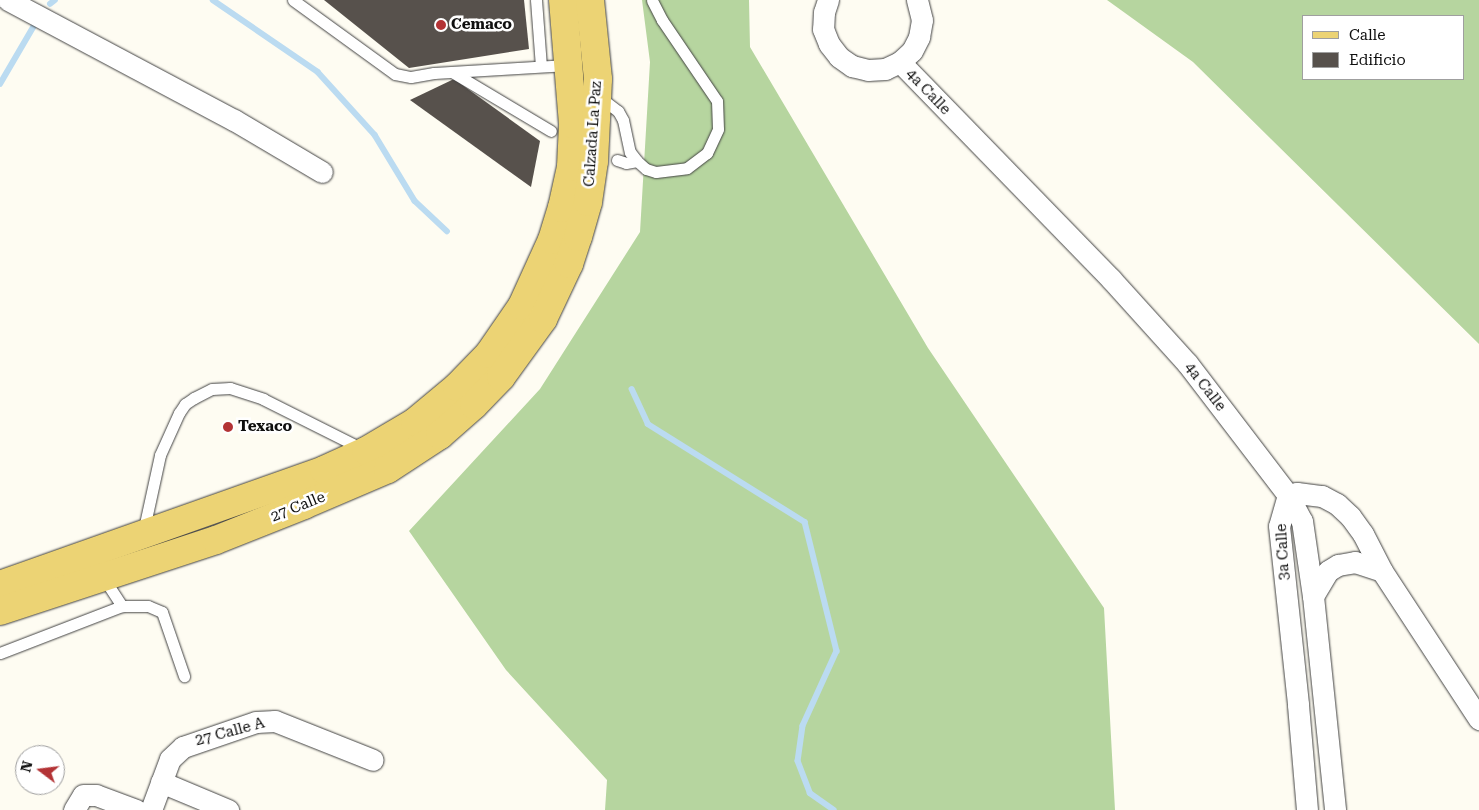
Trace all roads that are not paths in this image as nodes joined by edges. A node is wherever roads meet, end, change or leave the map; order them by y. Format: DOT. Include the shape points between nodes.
graph roads {
  1 [pos="8,0"];
  2 [pos="293,0"];
  3 [pos="536,0"];
  4 [pos="563,0"];
  5 [pos="590,0"];
  6 [pos="652,0"];
  7 [pos="828,0"];
  8 [pos="917,0"];
  9 [pos="900,62"];
  10 [pos="568,65"];
  11 [pos="541,66"];
  12 [pos="452,72"];
  13 [pos="597,95"];
  14 [pos="551,131"];
  15 [pos="617,160"];
  16 [pos="637,162"];
  17 [pos="322,172"];
  18 [pos="533,313"];
  19 [pos="366,451"];
  20 [pos="1288,495"];
  21 [pos="143,533"];
  22 [pos="1382,570"];
  23 [pos="103,577"];
  24 [pos="0,585"];
  25 [pos="1313,596"];
  26 [pos="122,606"];
  27 [pos="0,611"];
  28 [pos="0,653"];
  29 [pos="184,676"];
  30 [pos="1479,719"];
  31 [pos="373,760"];
  32 [pos="161,782"];
  33 [pos="74,810"];
  34 [pos="136,810"];
  35 [pos="151,810"];
  36 [pos="228,810"];
  37 [pos="1307,810"];
  38 [pos="1335,810"];
  1 -- 17 [label="street" via="234,120"];
  2 -- 12 [label="lane" via="395,74 411,77"];
  3 -- 11 [label="lane"];
  4 -- 10 [label="main road, Calzada La Paz"];
  5 -- 13 [label="main road, Calzada La Paz"];
  6 -- 16 [label="lane" via="662,20 718,101 718,129 707,153 687,168 656,172"];
  7 -- 9 [label="street, 4a Calle" via="823,29 839,57 852,66 868,70 885,69"];
  8 -- 9 [label="street, 4a Calle" via="922,20 919,37 912,51"];
  9 -- 20 [label="street, 4a Calle" via="1111,279 1187,364"];
  10 -- 11 [label="lane"];
  10 -- 18 [label="main road, Calzada La Paz" via="573,124 571,167"];
  11 -- 12 [label="lane"];
  12 -- 14 [label="lane"];
  13 -- 16 [label="lane" via="623,120 630,152"];
  13 -- 18 [label="main road, Calzada La Paz" via="594,162 588,202 569,264"];
  15 -- 16 [label="lane"];
  18 -- 19 [label="main road, 27 Calle" via="457,387 415,422"];
  18 -- 23 [label="main road, 27 Calle" via="501,377 440,435 388,469 216,540"];
  19 -- 21 [label="main road, 27 Calle" via="324,470"];
  19 -- 21 [label="lane" via="257,396 230,388 212,389 189,401 179,413 160,455"];
  20 -- 22 [label="street" via="1297,492 1322,496 1337,504 1363,534"];
  20 -- 25 [label="street, 3a Calle" via="1302,520"];
  20 -- 37 [label="street, 3a Calle" via="1278,526"];
  21 -- 24 [label="main road, 27 Calle"];
  22 -- 25 [label="street" via="1355,562 1338,564 1328,571"];
  22 -- 30 [label="street"];
  23 -- 26 [label="lane"];
  23 -- 27 [label="main road, 27 Calle"];
  25 -- 38 [label="street, 3a Calle"];
  26 -- 28 [label="lane"];
  26 -- 29 [label="lane" via="148,606 162,612"];
  31 -- 32 [label="street, 27 Calle A" via="275,721 265,720 183,746 170,759"];
  32 -- 35 [label="street, 27 Calle A"];
  32 -- 36 [label="street"];
  33 -- 34 [label="street" via="83,796 96,795"];
}
